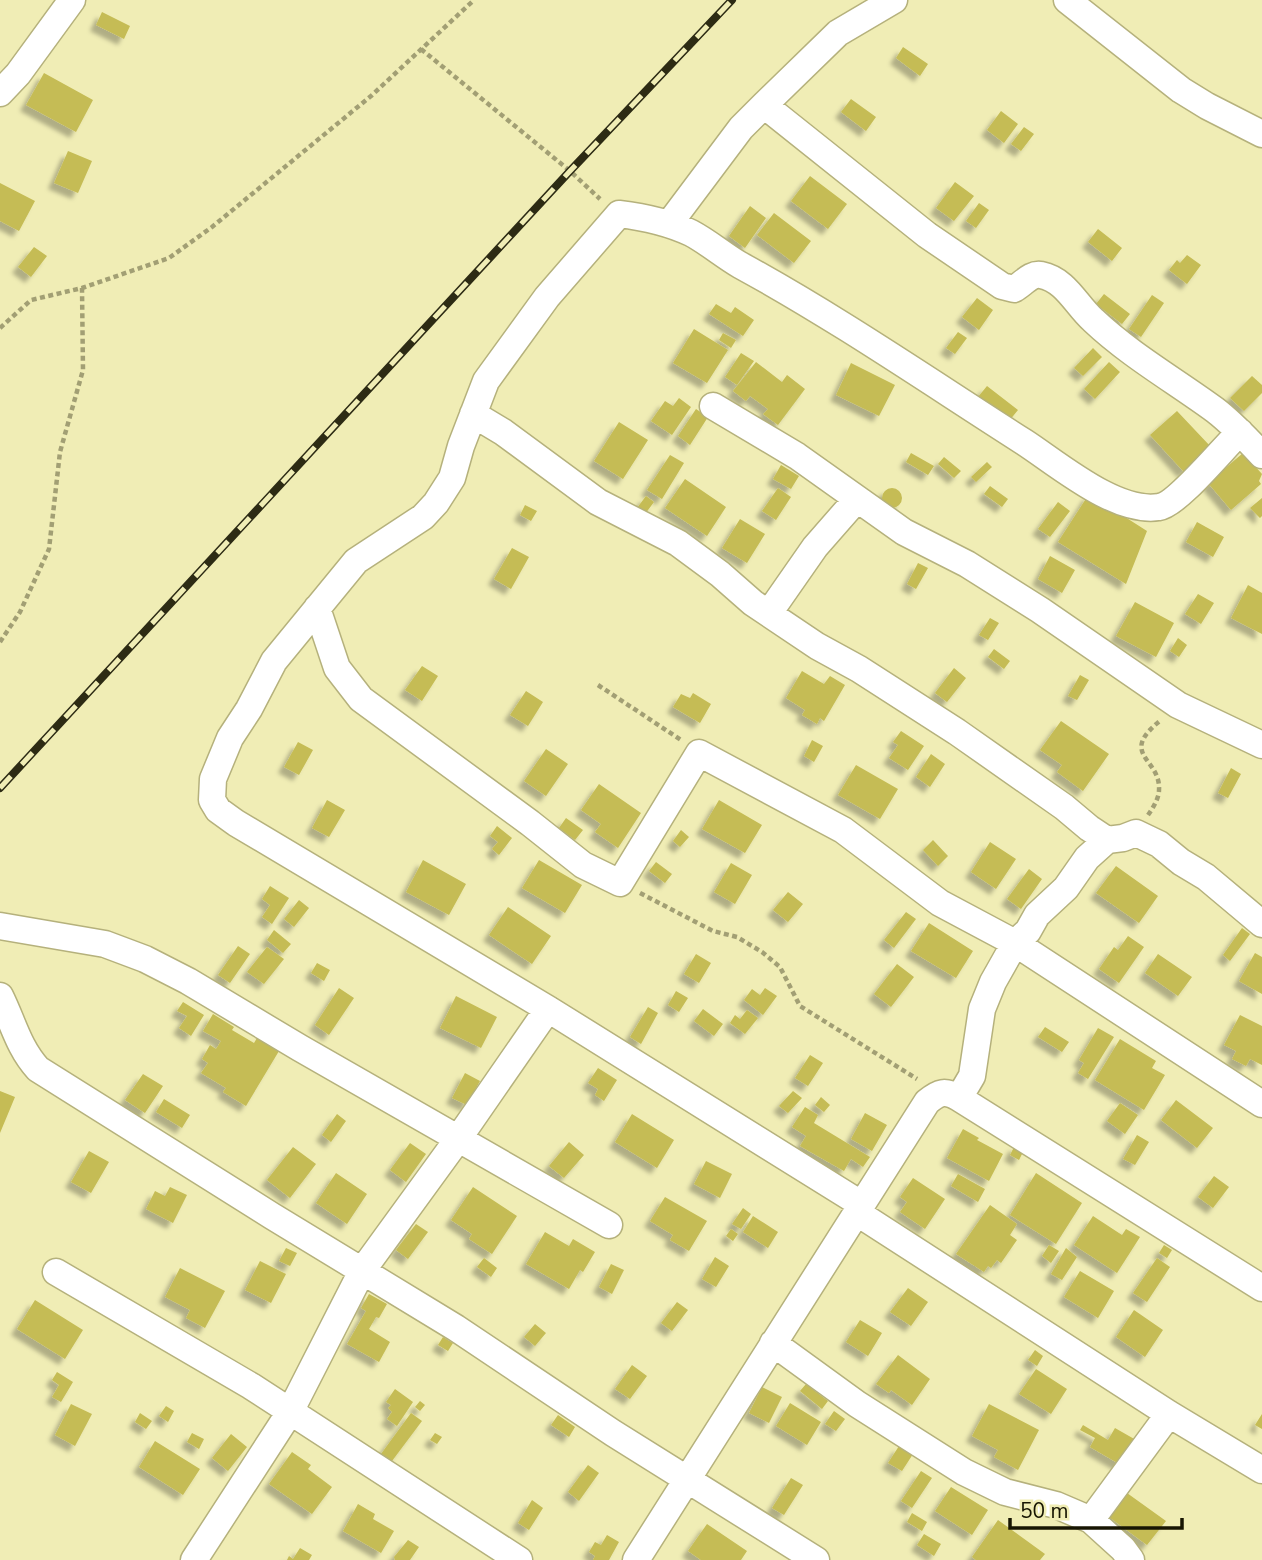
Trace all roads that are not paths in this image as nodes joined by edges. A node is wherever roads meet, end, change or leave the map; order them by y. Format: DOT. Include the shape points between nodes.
graph roads {
  1 [pos="72,0"];
  2 [pos="894,0"];
  3 [pos="1067,0"];
  4 [pos="0,93"];
  5 [pos="764,104"];
  6 [pos="1262,134"];
  7 [pos="669,224"];
  8 [pos="713,406"];
  9 [pos="473,414"];
  10 [pos="1240,432"];
  11 [pos="1262,455"];
  12 [pos="857,499"];
  13 [pos="317,608"];
  14 [pos="769,613"];
  15 [pos="1262,745"];
  16 [pos="1107,840"];
  17 [pos="1262,924"];
  18 [pos="0,926"];
  19 [pos="1015,943"];
  20 [pos="0,996"];
  21 [pos="548,1009"];
  22 [pos="949,1095"];
  23 [pos="1262,1104"];
  24 [pos="458,1139"];
  25 [pos="858,1208"];
  26 [pos="609,1225"];
  27 [pos="362,1271"];
  28 [pos="56,1272"];
  29 [pos="1262,1288"];
  30 [pos="774,1343"];
  31 [pos="290,1412"];
  32 [pos="1169,1414"];
  33 [pos="1262,1470"];
  34 [pos="687,1479"];
  35 [pos="1091,1520"];
  36 [pos="194,1560"];
  37 [pos="519,1560"];
  38 [pos="636,1560"];
  39 [pos="816,1560"];
  40 [pos="1131,1560"];
  1 -- 4 [label="street"];
  2 -- 5 [label="street" via="838,33"];
  3 -- 6 [label="street" via="1181,90"];
  5 -- 7 [label="street"];
  5 -- 10 [label="street" via="927,235 1002,286 1014,289 1038,274 1065,287 1101,327"];
  7 -- 9 [label="street" via="620,214 512,345 486,381"];
  7 -- 10 [label="street" via="831,318 1080,481 1120,500 1145,509 1163,507"];
  8 -- 12 [label="street" via="797,456"];
  9 -- 13 [label="street" via="452,478 436,503 423,517 356,561"];
  9 -- 14 [label="street" via="598,502 678,543"];
  10 -- 11 [label="street"];
  12 -- 14 [label="street" via="815,547"];
  12 -- 15 [label="street" via="904,532 967,564 1040,610 1178,705"];
  13 -- 19 [label="street" via="337,668 362,699 583,865 620,883 699,753 843,830 940,904"];
  13 -- 21 [label="street" via="274,661 230,738 213,779 212,800 236,823"];
  14 -- 16 [label="street" via="957,732"];
  16 -- 17 [label="street" via="1136,833 1159,844"];
  16 -- 19 [label="street"];
  18 -- 24 [label="street" via="105,944 145,959"];
  19 -- 22 [label="street" via="982,1009 972,1076"];
  19 -- 23 [label="street"];
  20 -- 27 [label="street" via="18,1042 38,1069"];
  21 -- 24 [label="street"];
  21 -- 25 [label="street"];
  22 -- 25 [label="street" via="927,1102"];
  22 -- 29 [label="street"];
  24 -- 26 [label="street"];
  24 -- 27 [label="street"];
  25 -- 30 [label="street"];
  25 -- 32 [label="street"];
  27 -- 31 [label="street"];
  27 -- 34 [label="street"];
  28 -- 31 [label="street"];
  30 -- 34 [label="street"];
  30 -- 35 [label="street" via="964,1472 1005,1492"];
  31 -- 36 [label="street"];
  31 -- 37 [label="street"];
  32 -- 33 [label="street"];
  32 -- 35 [label="street"];
  34 -- 38 [label="street"];
  34 -- 39 [label="street"];
  35 -- 40 [label="street"];
}
